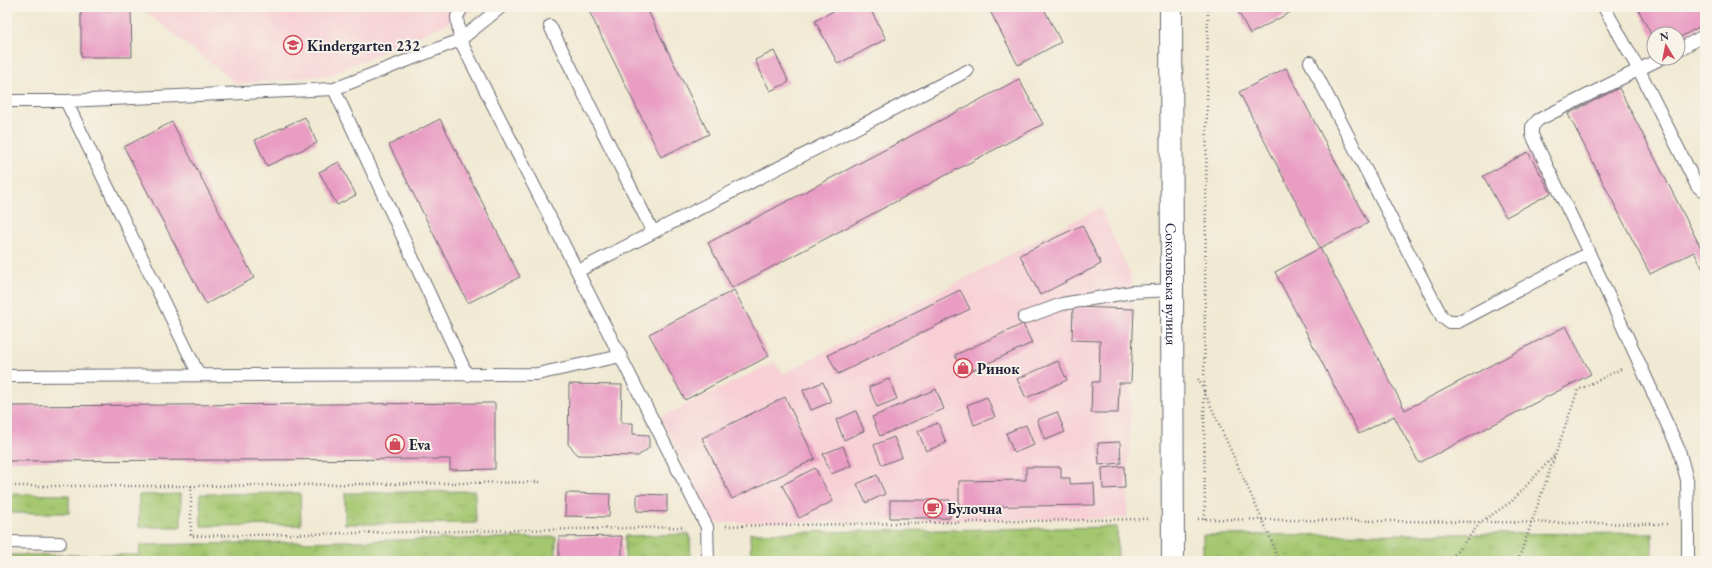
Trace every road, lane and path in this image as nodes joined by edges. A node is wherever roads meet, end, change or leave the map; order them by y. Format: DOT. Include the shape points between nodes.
graph roads {
  1 [pos="462,7"];
  2 [pos="501,7"];
  3 [pos="1171,7"];
  4 [pos="1208,7"];
  5 [pos="1604,7"];
  6 [pos="550,26"];
  7 [pos="1705,35"];
  8 [pos="460,40"];
  9 [pos="1686,46"];
  10 [pos="1310,62"];
  11 [pos="1647,66"];
  12 [pos="1639,70"];
  13 [pos="968,71"];
  14 [pos="334,89"];
  15 [pos="7,101"];
  16 [pos="66,101"];
  17 [pos="1705,192"];
  18 [pos="653,232"];
  19 [pos="1589,253"];
  20 [pos="578,271"];
  21 [pos="1172,290"];
  22 [pos="1024,318"];
  23 [pos="621,356"];
  24 [pos="1638,362"];
  25 [pos="199,375"];
  26 [pos="467,375"];
  27 [pos="7,376"];
  28 [pos="1204,391"];
  29 [pos="1556,453"];
  30 [pos="541,482"];
  31 [pos="7,486"];
  32 [pos="191,486"];
  33 [pos="1173,518"];
  34 [pos="1205,519"];
  35 [pos="1262,519"];
  36 [pos="1481,522"];
  37 [pos="1532,522"];
  38 [pos="1688,524"];
  39 [pos="707,526"];
  40 [pos="7,542"];
  41 [pos="60,542"];
  42 [pos="708,561"];
  43 [pos="1173,561"];
  44 [pos="1278,561"];
  45 [pos="1449,561"];
  46 [pos="1518,561"];
  47 [pos="1688,561"];
  1 -- 8 [label="lane" via="457,18"];
  2 -- 8 [label="lane"];
  3 -- 21 [label="street, Соколовська вулиця"];
  4 -- 28 [label="path"];
  5 -- 12 [label="lane"];
  6 -- 18 [label="lane"];
  7 -- 9 [label="lane"];
  8 -- 14 [label="lane"];
  8 -- 20 [label="lane"];
  10 -- 19 [label="lane" via="1442,316 1449,322 1458,322"];
  11 -- 12 [label="lane"];
  12 -- 17 [label="lane" via="1697,186"];
  12 -- 19 [label="lane" via="1538,120 1532,126 1532,135"];
  13 -- 18 [label="lane"];
  14 -- 16 [label="lane"];
  14 -- 26 [label="lane"];
  15 -- 16 [label="lane"];
  16 -- 25 [label="lane"];
  18 -- 20 [label="lane"];
  19 -- 24 [label="lane"];
  20 -- 23 [label="lane"];
  21 -- 22 [label="lane" via="1132,292 1062,304"];
  21 -- 33 [label="street, Соколовська вулиця"];
  23 -- 26 [label="lane" via="536,374"];
  23 -- 39 [label="lane"];
  24 -- 29 [label="path" via="1578,390"];
  24 -- 38 [label="lane" via="1679,450 1687,480"];
  25 -- 26 [label="lane"];
  25 -- 27 [label="lane"];
  28 -- 34 [label="path"];
  28 -- 35 [label="path"];
  29 -- 36 [label="path" via="1512,502"];
  29 -- 37 [label="path"];
  30 -- 32 [label="path"];
  31 -- 32 [label="path"];
  32 -- 39 [label="path" via="191,536"];
  33 -- 34 [label="path"];
  33 -- 39 [label="path"];
  33 -- 43 [label="street, Соколовська вулиця"];
  34 -- 35 [label="path"];
  35 -- 36 [label="path"];
  35 -- 44 [label="path"];
  36 -- 37 [label="path"];
  36 -- 45 [label="path"];
  37 -- 38 [label="path"];
  37 -- 46 [label="path"];
  38 -- 47 [label="lane"];
  39 -- 42 [label="lane"];
  40 -- 41 [label="lane"];
}
